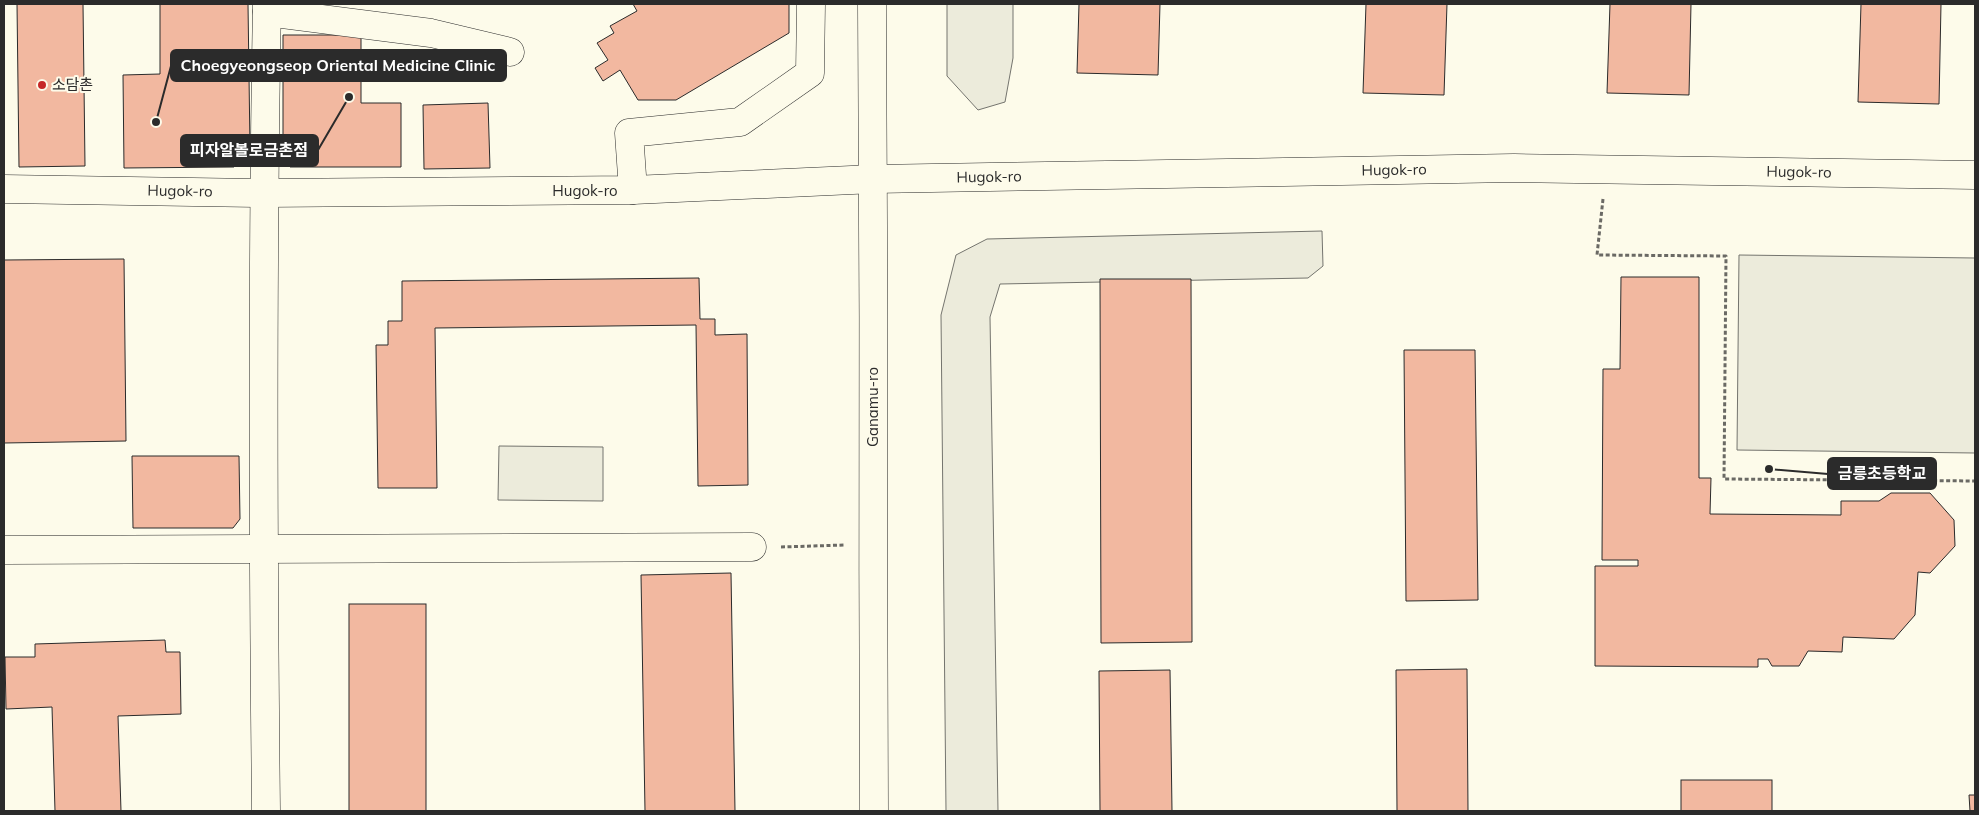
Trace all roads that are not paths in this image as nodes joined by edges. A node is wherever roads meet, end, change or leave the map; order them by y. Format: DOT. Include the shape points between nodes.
graph roads {
  1 [pos="811,4"];
  2 [pos="872,4"];
  3 [pos="267,8"];
  4 [pos="510,52"];
  5 [pos="1975,175"];
  6 [pos="874,179"];
  7 [pos="4,189"];
  8 [pos="633,190"];
  9 [pos="264,193"];
  10 [pos="752,547"];
  11 [pos="263,549"];
  12 [pos="4,550"];
  13 [pos="266,811"];
  14 [pos="874,811"];
  1 -- 8 [label="street" via="810,72 740,122 629,133"];
  2 -- 6 [label="street, Ganamu-ro"];
  3 -- 4 [label="street" via="431,34"];
  3 -- 9 [label="street"];
  5 -- 6 [label="street, Hugok-ro" via="1606,168"];
  6 -- 8 [label="street, Hugok-ro"];
  6 -- 14 [label="street, Ganamu-ro"];
  7 -- 9 [label="street, Hugok-ro"];
  8 -- 9 [label="street, Hugok-ro"];
  9 -- 11 [label="street"];
  10 -- 11 [label="street"];
  11 -- 12 [label="street"];
  11 -- 13 [label="street"];
}
